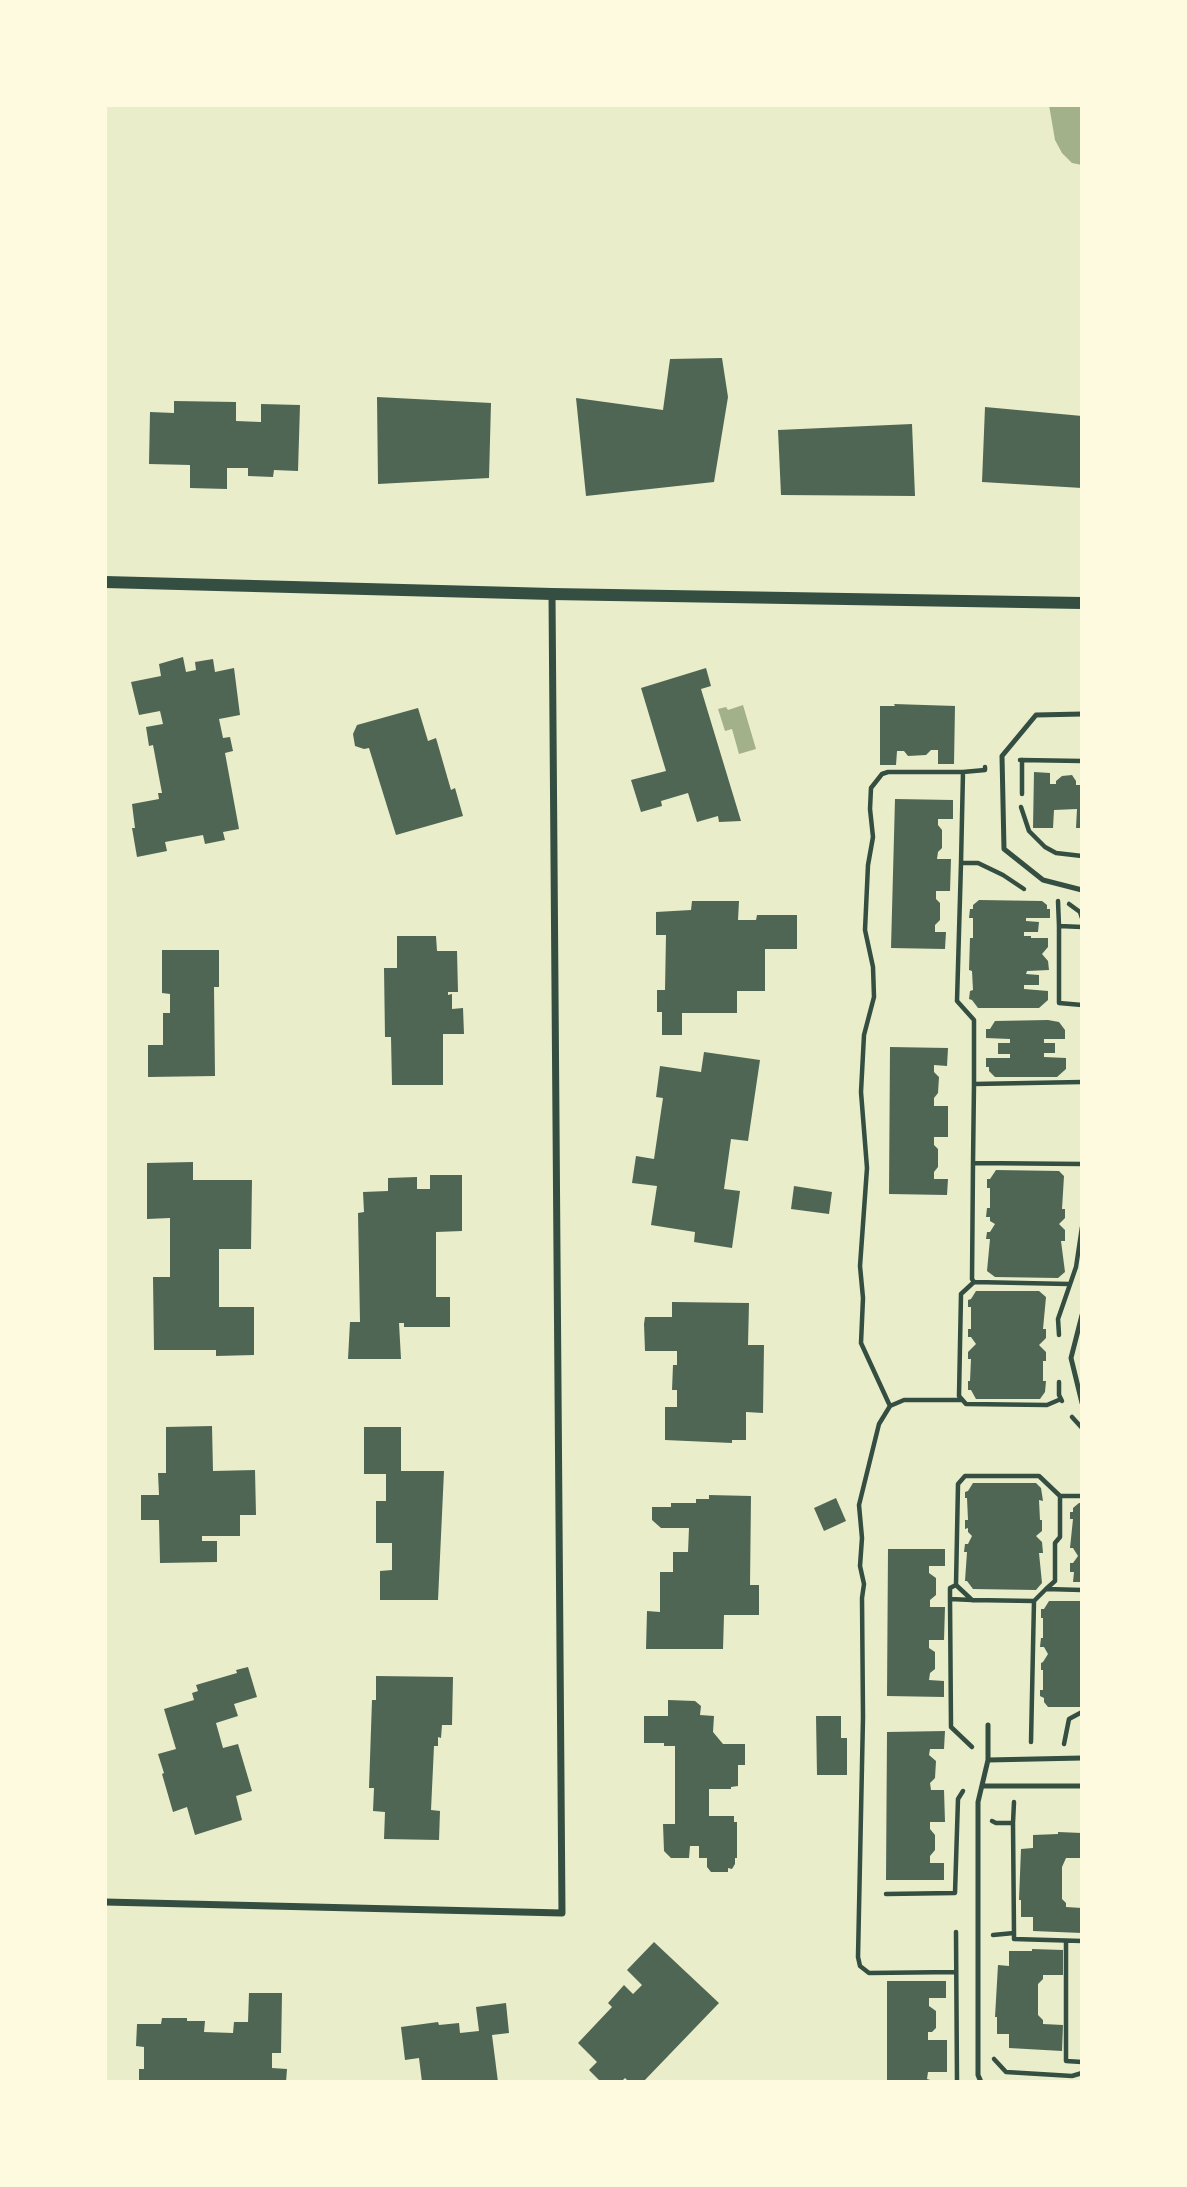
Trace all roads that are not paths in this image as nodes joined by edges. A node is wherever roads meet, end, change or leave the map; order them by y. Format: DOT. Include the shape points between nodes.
graph roads {
  1 [pos="105,583"];
  2 [pos="552,594"];
  3 [pos="1082,603"];
  4 [pos="1082,714"];
  5 [pos="1082,890"];
  6 [pos="1082,1315"];
  7 [pos="1082,1404"];
  8 [pos="988,1725"];
  9 [pos="1082,1758"];
  10 [pos="988,1760"];
  11 [pos="983,1786"];
  12 [pos="1082,1786"];
  13 [pos="105,1902"];
  14 [pos="981,2082"];
  1 -- 2 [label="street"];
  2 -- 3 [label="street"];
  2 -- 13 [label="street" via="562,1913"];
  4 -- 5 [label="lane" via="1036,715 1002,756 1004,849 1043,880"];
  6 -- 7 [label="lane" via="1071,1358"];
  8 -- 10 [label="lane"];
  9 -- 10 [label="lane"];
  10 -- 11 [label="lane"];
  11 -- 12 [label="lane"];
  11 -- 14 [label="lane" via="978,1802"];
}
